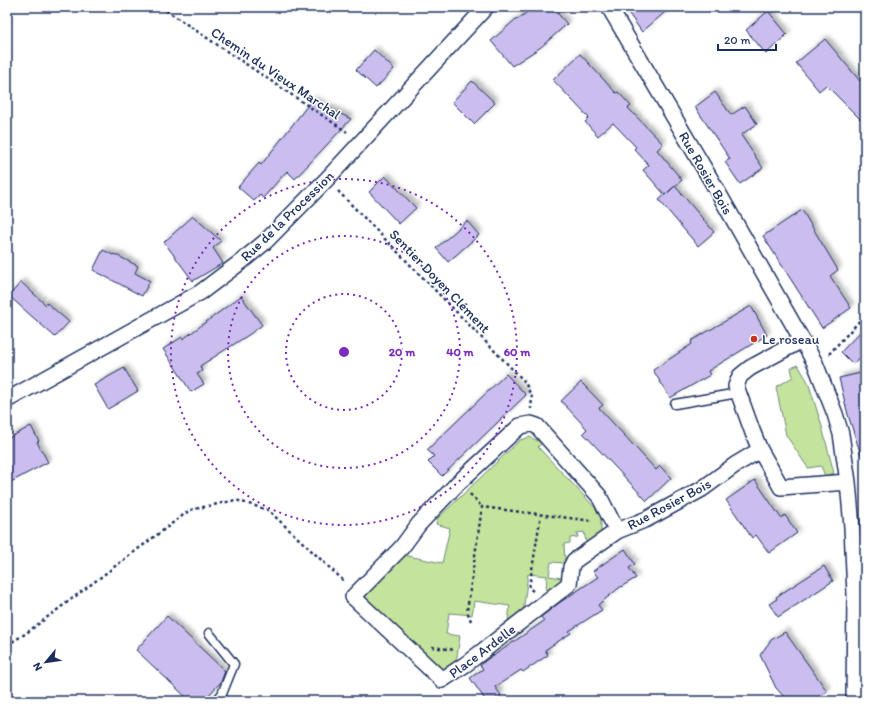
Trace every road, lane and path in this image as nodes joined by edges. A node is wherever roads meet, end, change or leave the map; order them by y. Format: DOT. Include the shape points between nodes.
graph roads {
  1 [pos="161,7"];
  2 [pos="486,7"];
  3 [pos="609,7"];
  4 [pos="361,141"];
  5 [pos="327,179"];
  6 [pos="865,315"];
  7 [pos="802,340"];
  8 [pos="817,368"];
  9 [pos="738,393"];
  10 [pos="7,400"];
  11 [pos="675,404"];
  12 [pos="531,424"];
  13 [pos="760,450"];
  14 [pos="848,482"];
  15 [pos="541,514"];
  16 [pos="614,526"];
  17 [pos="533,591"];
  18 [pos="356,592"];
  19 [pos="471,621"];
  20 [pos="209,633"];
  21 [pos="7,645"];
  22 [pos="216,701"];
  23 [pos="854,701"];
  1 -- 4 [label="path, Chemin du Vieux Marchal"];
  2 -- 4 [label="street, Rue de la Procession"];
  3 -- 7 [label="street, Rue Rosier Bois"];
  4 -- 5 [label="street, Rue de la Procession"];
  5 -- 10 [label="street, Rue de la Procession" via="264,242 201,292"];
  5 -- 12 [label="path, Sentier Doyen Clément" via="526,382 532,398"];
  6 -- 8 [label="path"];
  7 -- 8 [label="street, Rue Rosier Bois"];
  7 -- 9 [label="street" via="740,376 736,386"];
  8 -- 14 [label="street, Rue Rosier Bois" via="841,434"];
  9 -- 11 [label="lane"];
  9 -- 13 [label="street"];
  12 -- 16 [label="street" via="537,426 599,496"];
  12 -- 18 [label="street" via="520,426 458,482 419,524 402,547"];
  13 -- 14 [label="street" via="781,487"];
  13 -- 16 [label="street, Rue Rosier Bois" via="702,489 647,519"];
  14 -- 23 [label="street, Rue Rosier Bois" via="855,595"];
  15 -- 16 [label="path"];
  15 -- 17 [label="path" via="529,588"];
  15 -- 19 [label="path" via="482,507 467,611"];
  16 -- 18 [label="street, Place Ardelle" via="574,561 570,567 569,584 442,680 353,597"];
  18 -- 21 [label="path" via="268,510 236,500 190,510"];
  20 -- 22 [label="lane" via="234,664 222,694"];
}
